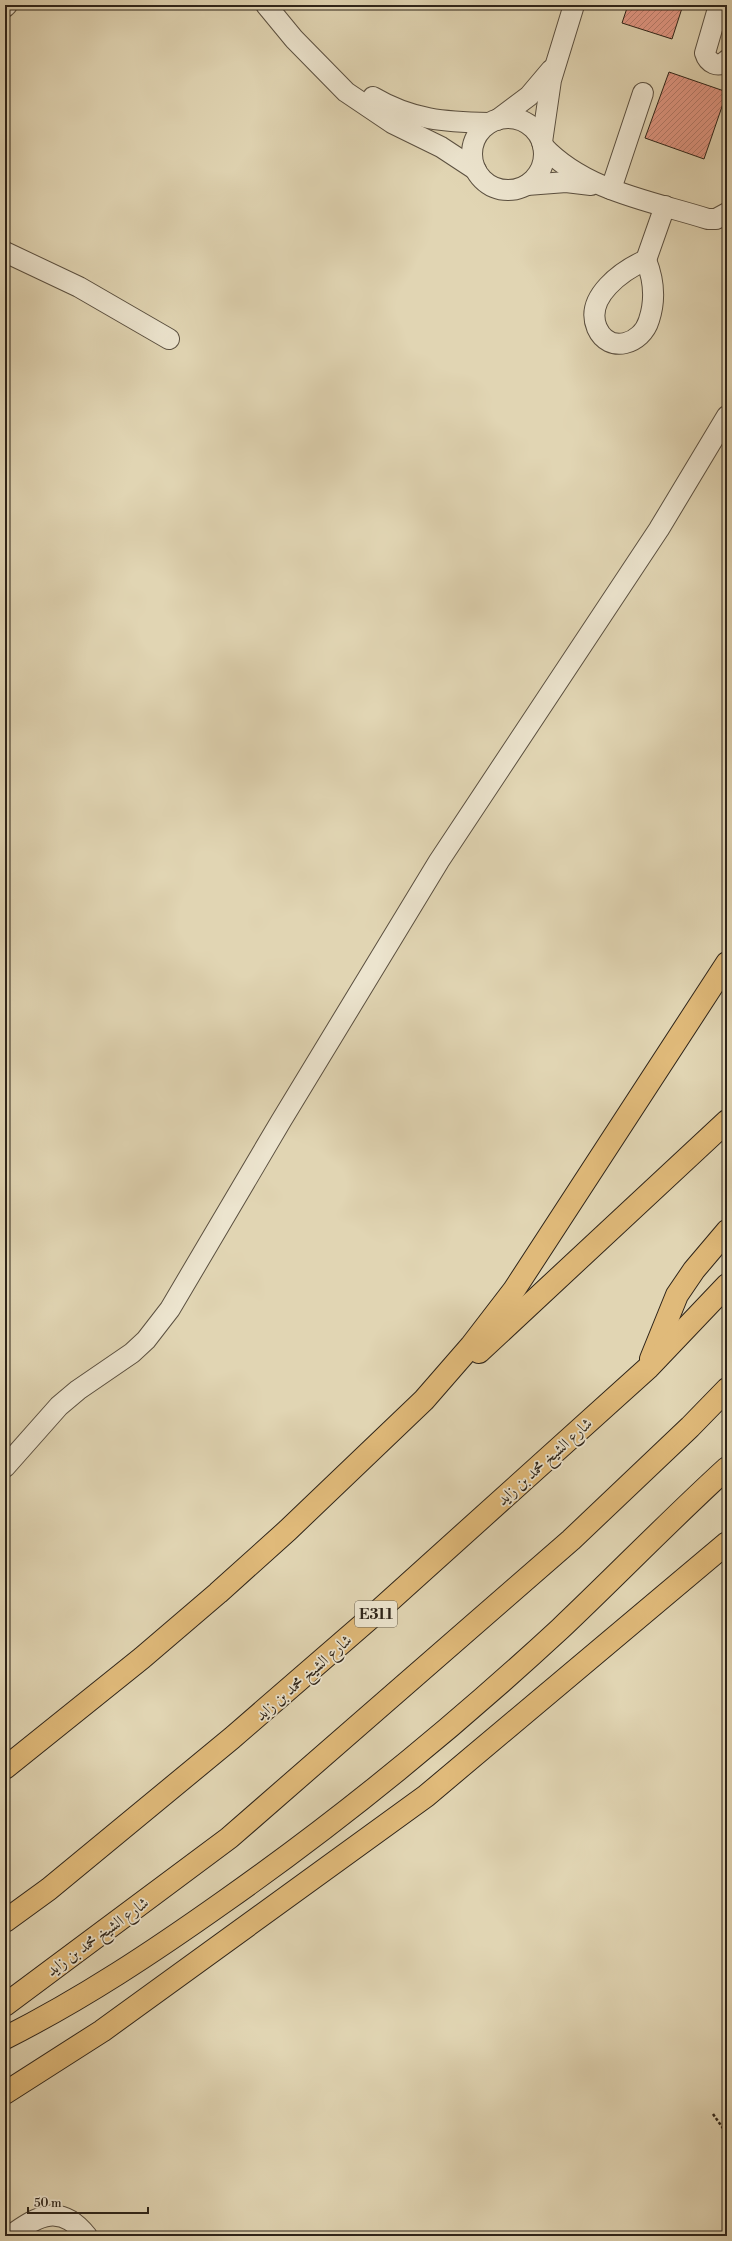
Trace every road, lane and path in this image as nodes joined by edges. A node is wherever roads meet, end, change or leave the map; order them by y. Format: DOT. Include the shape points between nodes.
graph roads {
  1 [pos="266,5"];
  2 [pos="574,5"];
  3 [pos="719,5"];
  4 [pos="727,60"];
  5 [pos="555,65"];
  6 [pos="322,66"];
  7 [pos="644,93"];
  8 [pos="493,121"];
  9 [pos="543,144"];
  10 [pos="476,170"];
  11 [pos="527,184"];
  12 [pos="611,189"];
  13 [pos="665,206"];
  14 [pos="727,214"];
  15 [pos="5,252"];
  16 [pos="646,260"];
  17 [pos="169,339"];
  18 [pos="727,416"];
  19 [pos="727,963"];
  20 [pos="727,1121"];
  21 [pos="727,1231"];
  22 [pos="727,1285"];
  23 [pos="649,1367"];
  24 [pos="727,1389"];
  25 [pos="424,1400"];
  26 [pos="5,1467"];
  27 [pos="727,1468"];
  28 [pos="727,1543"];
  29 [pos="5,1768"];
  30 [pos="5,1920"];
  31 [pos="5,2005"];
  32 [pos="5,2038"];
  33 [pos="5,2093"];
  34 [pos="713,2114"];
  35 [pos="727,2134"];
  36 [pos="10,2236"];
  37 [pos="87,2236"];
  1 -- 6 [label="street" via="294,39"];
  2 -- 5 [label="street"];
  3 -- 4 [label="street" via="705,53 707,59 714,64"];
  5 -- 8 [label="street" via="529,96"];
  5 -- 9 [label="street" via="548,95"];
  6 -- 8 [label="street" via="400,112 431,120"];
  6 -- 10 [label="street" via="333,80 360,103 392,123 441,147"];
  7 -- 12 [label="street"];
  8 -- 9 [label="street" via="508,118 529,124"];
  8 -- 10 [label="street" via="482,128 473,144 472,157"];
  9 -- 11 [label="street" via="541,168"];
  9 -- 12 [label="street" via="570,170"];
  10 -- 11 [label="street" via="485,182 498,188 508,190"];
  11 -- 12 [label="street" via="566,182"];
  12 -- 13 [label="street"];
  13 -- 14 [label="street" via="708,219 716,219"];
  13 -- 16 [label="street"];
  15 -- 17 [label="street" via="79,287"];
  18 -- 26 [label="street" via="659,528 439,861 170,1309 151,1335 132,1353 59,1406"];
  19 -- 25 [label="highway" via="514,1290 471,1346"];
  20 -- 25 [label="highway" via="485,1347"];
  21 -- 23 [label="highway" via="677,1295"];
  22 -- 23 [label="highway, شارع الشيخ محمد بن زايد / E311"];
  23 -- 30 [label="highway, شارع الشيخ محمد بن زايد / E311" via="375,1614 232,1738 48,1889"];
  24 -- 31 [label="highway, شارع الشيخ محمد بن زايد" via="571,1540 229,1838"];
  25 -- 29 [label="highway" via="218,1593"];
  27 -- 32 [label="highway" via="504,1680 368,1794 263,1874 155,1951 78,1999"];
  28 -- 33 [label="highway" via="426,1796 102,2030"];
  34 -- 35 [label="path"];
  36 -- 37 [label="street" via="32,2220 47,2215 62,2217 76,2223"];
}
